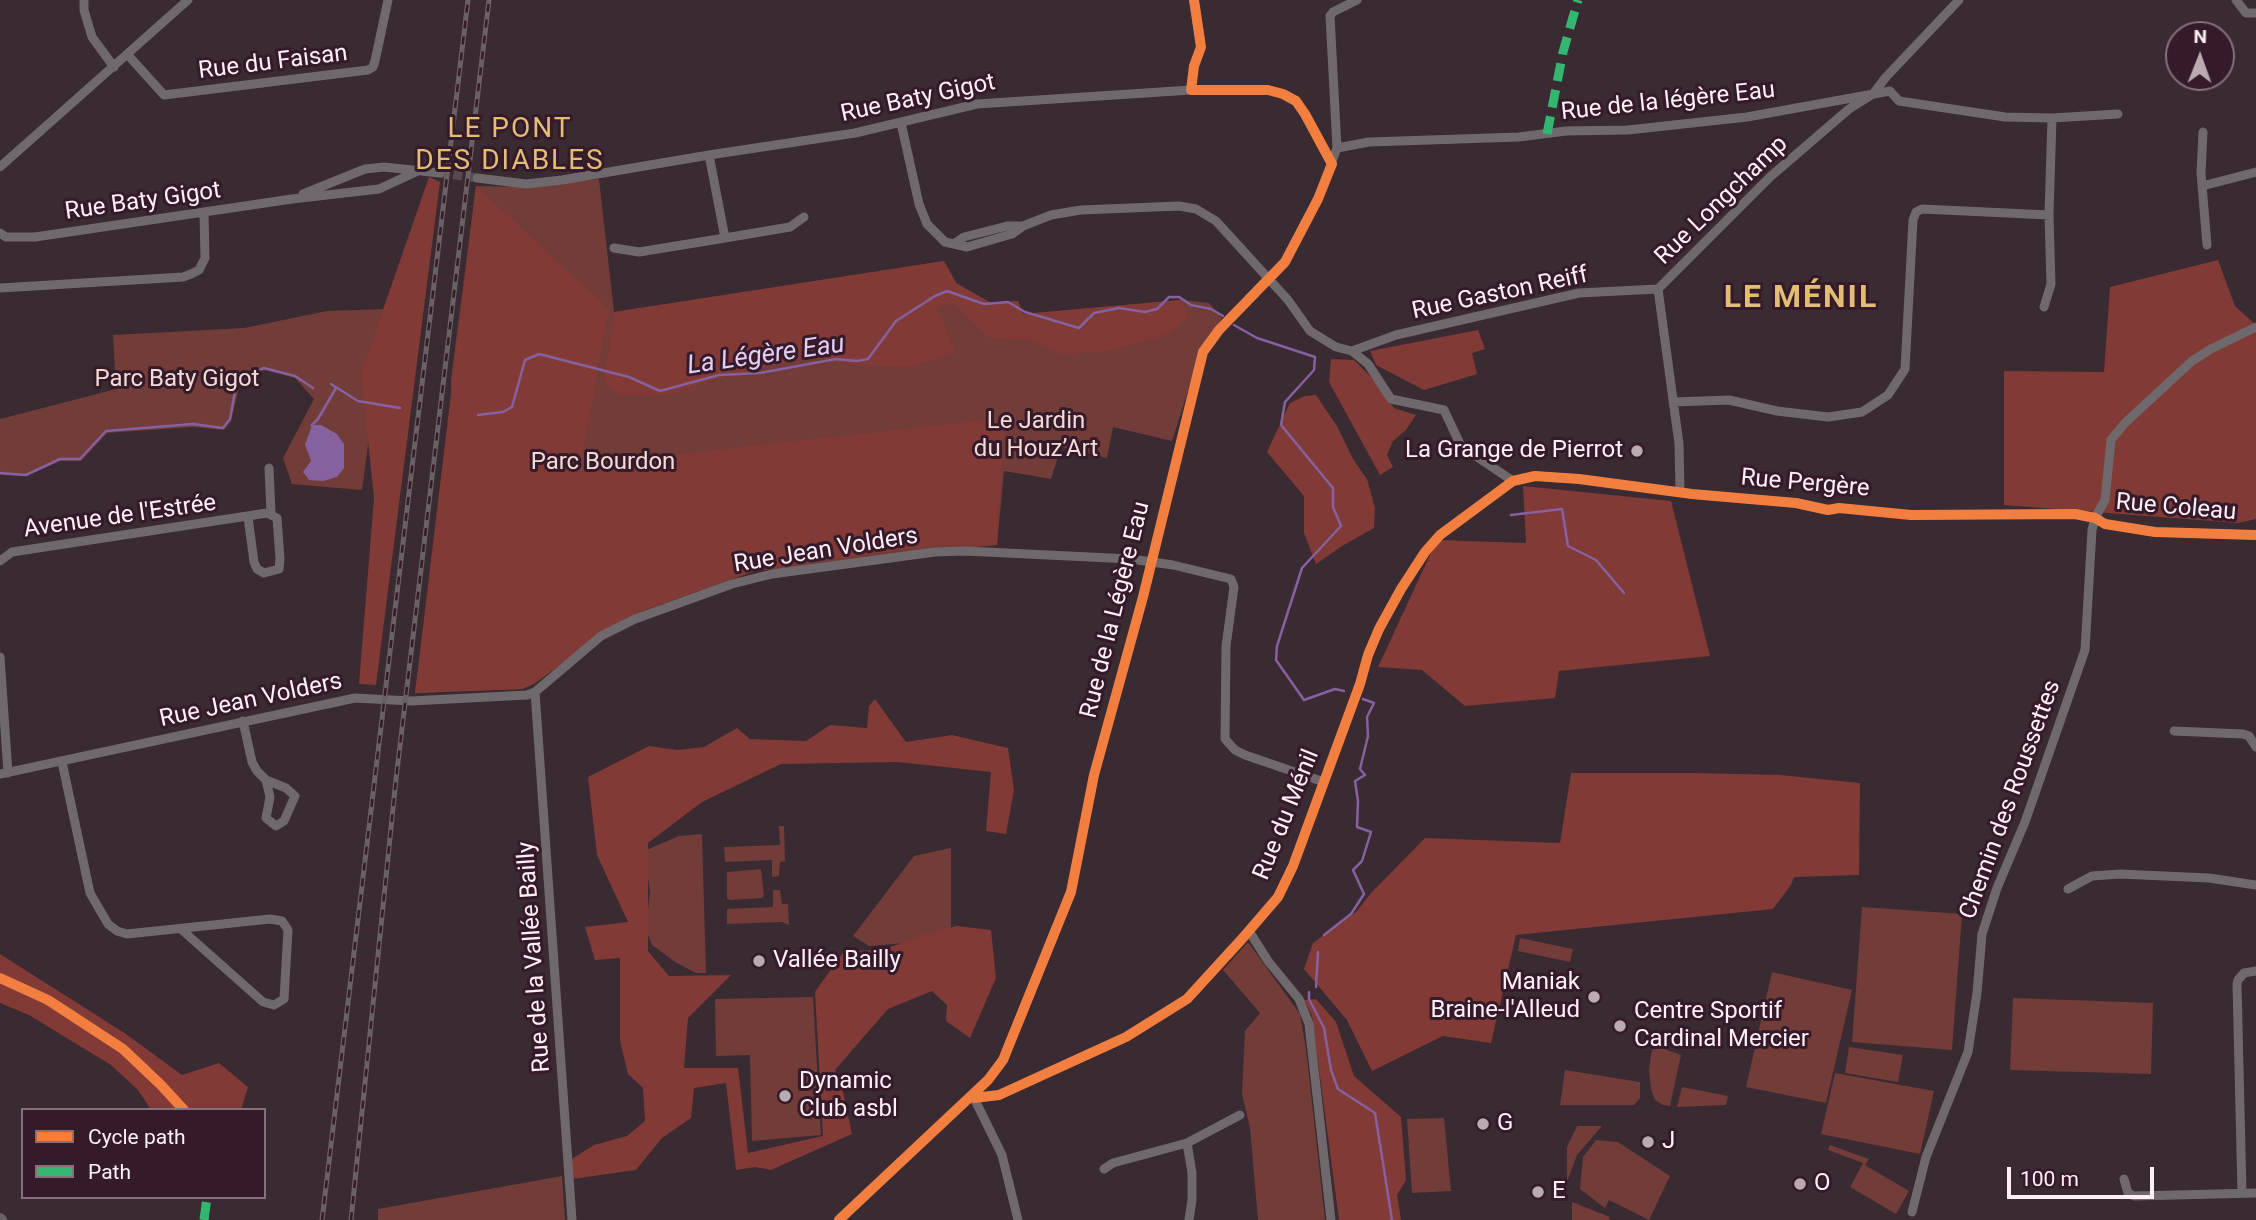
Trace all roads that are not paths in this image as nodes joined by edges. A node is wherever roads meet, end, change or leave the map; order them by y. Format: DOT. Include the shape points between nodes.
graph roads {
  1 [pos="84,0"];
  2 [pos="188,0"];
  3 [pos="388,0"];
  4 [pos="1194,0"];
  5 [pos="1357,0"];
  6 [pos="1959,0"];
  7 [pos="2236,0"];
  8 [pos="2256,13"];
  9 [pos="127,54"];
  10 [pos="114,66"];
  11 [pos="1191,90"];
  12 [pos="1873,94"];
  13 [pos="2118,114"];
  14 [pos="2052,118"];
  15 [pos="901,123"];
  16 [pos="2203,132"];
  17 [pos="1337,148"];
  18 [pos="709,155"];
  19 [pos="1332,164"];
  20 [pos="0,167"];
  21 [pos="420,170"];
  22 [pos="2256,172"];
  23 [pos="440,173"];
  24 [pos="477,178"];
  25 [pos="2202,186"];
  26 [pos="292,199"];
  27 [pos="204,213"];
  28 [pos="2049,215"];
  29 [pos="804,217"];
  30 [pos="0,233"];
  31 [pos="725,239"];
  32 [pos="2207,245"];
  33 [pos="614,248"];
  34 [pos="1269,281"];
  35 [pos="0,288"];
  36 [pos="1658,289"];
  37 [pos="2044,307"];
  38 [pos="2256,327"];
  39 [pos="1352,351"];
  40 [pos="1673,402"];
  41 [pos="269,468"];
  42 [pos="1513,481"];
  43 [pos="1679,491"];
  44 [pos="271,513"];
  45 [pos="248,517"];
  46 [pos="2095,518"];
  47 [pos="2256,535"];
  48 [pos="0,561"];
  49 [pos="1150,562"];
  50 [pos="0,657"];
  51 [pos="535,692"];
  52 [pos="243,721"];
  53 [pos="2174,731"];
  54 [pos="2256,747"];
  55 [pos="62,762"];
  56 [pos="4,774"];
  57 [pos="266,780"];
  58 [pos="1324,782"];
  59 [pos="2256,885"];
  60 [pos="2068,889"];
  61 [pos="182,930"];
  62 [pos="1249,931"];
  63 [pos="2256,971"];
  64 [pos="971,1099"];
  65 [pos="1240,1115"];
  66 [pos="1187,1143"];
  67 [pos="1104,1169"];
  68 [pos="2124,1179"];
  69 [pos="2242,1193"];
  70 [pos="2256,1193"];
  71 [pos="1912,1212"];
  72 [pos="572,1220"];
  73 [pos="839,1220"];
  74 [pos="1018,1220"];
  75 [pos="1189,1220"];
  76 [pos="1331,1220"];
  1 -- 10 [label="street" via="92,37"];
  2 -- 9 [label="street"];
  3 -- 9 [label="street, Rue du Faisan" via="376,61 368,70 164,95"];
  4 -- 11 [label="street" via="1201,47"];
  5 -- 17 [label="street" via="1333,12 1329,22"];
  6 -- 12 [label="street, Rue Longchamp"];
  7 -- 8 [label="street" via="2246,13"];
  9 -- 10 [label="street"];
  10 -- 20 [label="street"];
  11 -- 15 [label="street, Rue Baty Gigot" via="996,102"];
  11 -- 19 [label="street, Rue Baty Gigot" via="1283,94 1296,101"];
  12 -- 14 [label="street" via="1890,92 1899,101 1929,107"];
  12 -- 17 [label="street, Rue de la légère Eau" via="1732,119 1628,130 1369,142"];
  12 -- 36 [label="street, Rue Longchamp" via="1770,177"];
  13 -- 14 [label="street"];
  14 -- 28 [label="street"];
  15 -- 18 [label="street, Rue Baty Gigot"];
  15 -- 34 [label="street" via="919,204 927,225 945,242 967,247 1012,234 1051,215 1081,210 1179,206 1196,209 1216,221"];
  16 -- 25 [label="street"];
  17 -- 19 [label="street, Rue de la Légère Eau"];
  18 -- 24 [label="street, Rue Baty Gigot" via="526,184"];
  18 -- 31 [label="street"];
  19 -- 34 [label="street, Rue de la Légère Eau" via="1285,262"];
  21 -- 23 [label="street, Rue Baty Gigot"];
  21 -- 26 [label="street, Rue Baty Gigot" via="379,189"];
  21 -- 26 [label="street, Rue Baty Gigot" via="365,169"];
  22 -- 25 [label="street"];
  25 -- 32 [label="street"];
  26 -- 27 [label="street, Rue Baty Gigot"];
  27 -- 30 [label="street, Rue Baty Gigot" via="34,237"];
  27 -- 35 [label="street" via="205,258 199,270 183,277"];
  28 -- 37 [label="street" via="2051,284"];
  28 -- 40 [label="street" via="1916,212 1905,369 1888,395 1862,412 1828,417 1728,400"];
  29 -- 31 [label="street" via="790,228"];
  31 -- 33 [label="street" via="639,252"];
  34 -- 39 [label="street" via="1310,331"];
  34 -- 49 [label="street, Rue de la Légère Eau" via="1203,352"];
  36 -- 39 [label="street, Rue Gaston Reiff" via="1579,293 1396,335"];
  36 -- 40 [label="street, Rue Longchamp"];
  38 -- 46 [label="street" via="2192,361 2116,433 2111,440 2105,500"];
  39 -- 42 [label="street" via="1368,364 1391,399 1444,410 1461,446"];
  40 -- 43 [label="street, Rue Longchamp"];
  41 -- 44 [label="street, Avenue de l'Estrée"];
  42 -- 43 [label="street, Rue Pergère" via="1557,477"];
  42 -- 58 [label="street, Rue du Ménil" via="1440,535 1401,589 1378,629"];
  43 -- 46 [label="street, Rue Pergère" via="1828,510"];
  44 -- 45 [label="street, Avenue de l'Estrée"];
  44 -- 45 [label="street, Avenue de l'Estrée" via="277,518 280,559 279,569 271,572 257,569 254,562"];
  45 -- 48 [label="street, Avenue de l'Estrée" via="12,552"];
  46 -- 47 [label="street, Rue Coleau" via="2105,524 2155,532"];
  46 -- 71 [label="street, Chemin des Roussettes" via="2085,649 1982,934 1968,1052 1926,1157"];
  49 -- 51 [label="street, Rue Jean Volders" via="965,551 772,574 635,619 601,636"];
  49 -- 58 [label="street, Rue Jean Volders" via="1231,579 1225,738 1245,755"];
  49 -- 64 [label="street, Rue de la Légère Eau" via="1094,775 1071,892 1003,1060"];
  50 -- 56 [label="street"];
  51 -- 52 [label="street, Rue Jean Volders" via="411,701 355,698"];
  51 -- 72 [label="street, Rue de la Vallée Bailly"];
  52 -- 55 [label="street, Rue Jean Volders"];
  52 -- 57 [label="street" via="252,762"];
  53 -- 54 [label="street" via="2243,734"];
  55 -- 56 [label="street, Rue Jean Volders"];
  55 -- 61 [label="street" via="90,893 107,924 127,934"];
  57 -- 57 [label="street" via="295,796 284,821 276,826 265,818 270,797"];
  58 -- 62 [label="street, Rue du Ménil" via="1286,882"];
  59 -- 60 [label="street" via="2120,874 2092,876"];
  61 -- 61 [label="street" via="282,921 288,930 284,999 274,1005 263,1002"];
  62 -- 64 [label="street, Rue du Ménil" via="1187,999 1126,1037 999,1095"];
  62 -- 76 [label="street" via="1299,999 1309,1024"];
  63 -- 69 [label="street" via="2244,973 2237,984"];
  64 -- 73 [label="street"];
  64 -- 74 [label="street" via="1002,1156"];
  65 -- 66 [label="street"];
  66 -- 67 [label="street"];
  66 -- 75 [label="street" via="1192,1173"];
  68 -- 69 [label="street" via="2128,1193 2134,1196"];
  69 -- 70 [label="street"];
}
